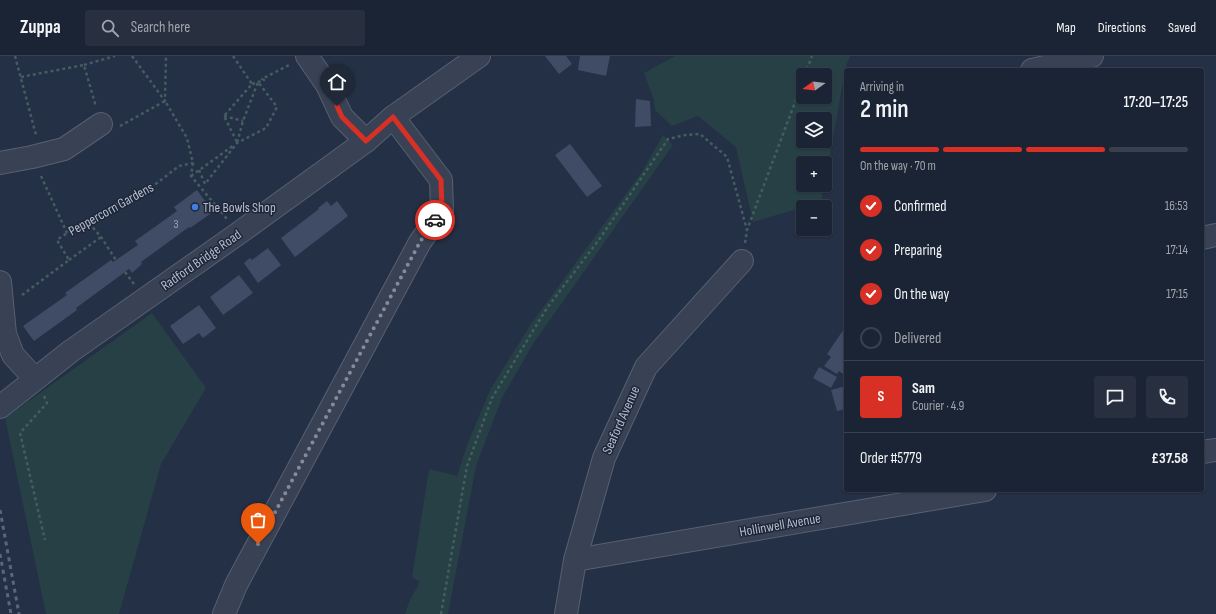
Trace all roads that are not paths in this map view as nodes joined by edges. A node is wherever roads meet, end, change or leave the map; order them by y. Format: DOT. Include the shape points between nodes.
graph roads {
  1 [pos="479,56"];
  2 [pos="1092,56"];
  3 [pos="300,59"];
  4 [pos="1041,68"];
  5 [pos="393,117"];
  6 [pos="101,124"];
  7 [pos="366,141"];
  8 [pos="0,163"];
  9 [pos="1216,235"];
  10 [pos="1204,238"];
  11 [pos="742,261"];
  12 [pos="0,282"];
  13 [pos="35,379"];
  14 [pos="0,407"];
  15 [pos="1216,450"];
  16 [pos="1204,452"];
  17 [pos="973,492"];
  18 [pos="575,560"];
  19 [pos="224,614"];
  20 [pos="566,614"];
  1 -- 5 [label="street, Radford Bridge Road"];
  2 -- 4 [label="street"];
  3 -- 7 [label="street" via="327,85 342,117"];
  5 -- 7 [label="street, Radford Bridge Road"];
  5 -- 19 [label="street" via="441,180 442,211 420,242 236,585"];
  6 -- 8 [label="street" via="64,149"];
  7 -- 13 [label="street, Radford Bridge Road"];
  9 -- 10 [label="street"];
  11 -- 18 [label="street, Seaford Avenue" via="646,367 604,458"];
  12 -- 13 [label="street" via="6,334 13,355"];
  13 -- 14 [label="street, Radford Bridge Road"];
  15 -- 16 [label="street"];
  17 -- 18 [label="street, Hollinwell Avenue"];
  18 -- 20 [label="street, Seaford Avenue"];
}
